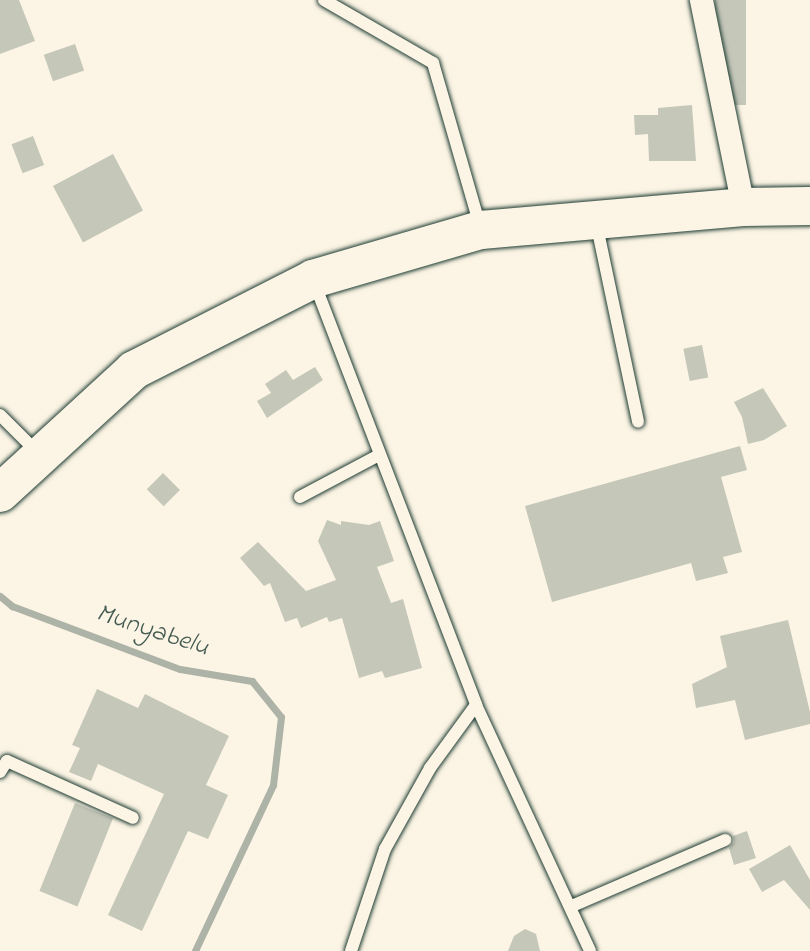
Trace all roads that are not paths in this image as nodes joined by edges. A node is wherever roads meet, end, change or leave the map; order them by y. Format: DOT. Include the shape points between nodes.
graph roads {
  1 [pos="324,0"];
  2 [pos="701,0"];
  3 [pos="810,206"];
  4 [pos="743,208"];
  5 [pos="595,218"];
  6 [pos="481,230"];
  7 [pos="313,279"];
  8 [pos="0,415"];
  9 [pos="638,422"];
  10 [pos="40,455"];
  11 [pos="379,455"];
  12 [pos="0,493"];
  13 [pos="300,497"];
  14 [pos="476,705"];
  15 [pos="0,772"];
  16 [pos="133,818"];
  17 [pos="726,840"];
  18 [pos="572,906"];
  19 [pos="351,951"];
  20 [pos="590,951"];
  1 -- 6 [label="lane" via="433,63"];
  2 -- 4 [label="street"];
  3 -- 4 [label="highway"];
  4 -- 5 [label="highway"];
  5 -- 6 [label="highway"];
  5 -- 9 [label="lane"];
  6 -- 7 [label="highway"];
  7 -- 10 [label="highway" via="134,370"];
  7 -- 11 [label="lane"];
  8 -- 10 [label="lane"];
  10 -- 12 [label="highway"];
  11 -- 13 [label="lane"];
  11 -- 14 [label="lane"];
  14 -- 18 [label="lane"];
  14 -- 19 [label="lane" via="430,768 385,849"];
  15 -- 16 [label="lane" via="7,761"];
  17 -- 18 [label="lane"];
  18 -- 20 [label="lane"];
}
